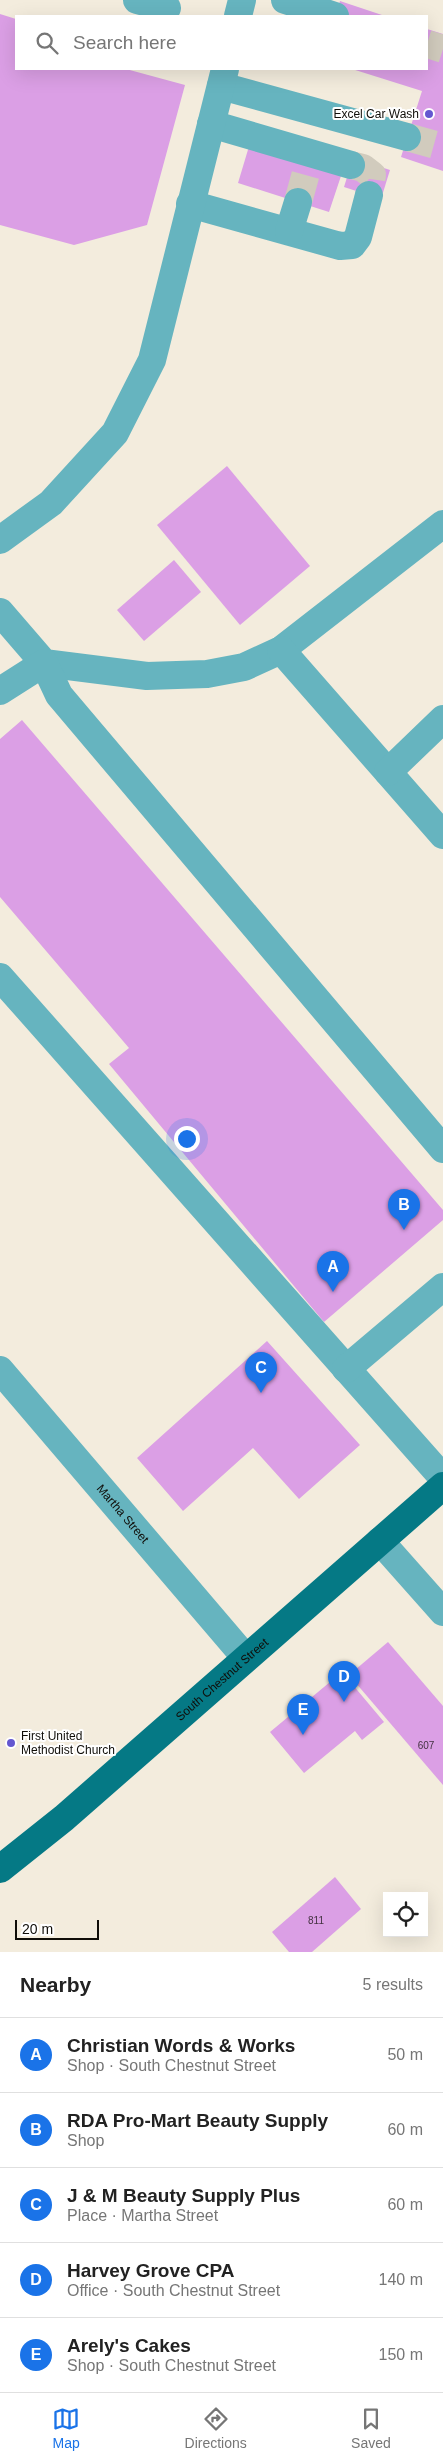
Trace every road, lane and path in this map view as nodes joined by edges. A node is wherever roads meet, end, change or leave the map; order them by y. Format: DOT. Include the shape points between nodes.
graph roads {
  1 [pos="138,0"];
  2 [pos="242,0"];
  3 [pos="285,0"];
  4 [pos="167,8"];
  5 [pos="238,15"];
  6 [pos="332,15"];
  7 [pos="223,77"];
  8 [pos="211,124"];
  9 [pos="407,137"];
  10 [pos="351,165"];
  11 [pos="369,195"];
  12 [pos="298,202"];
  13 [pos="190,204"];
  14 [pos="289,231"];
  15 [pos="443,524"];
  16 [pos="0,540"];
  17 [pos="0,612"];
  18 [pos="281,650"];
  19 [pos="44,663"];
  20 [pos="0,692"];
  21 [pos="443,719"];
  22 [pos="388,772"];
  23 [pos="443,835"];
  24 [pos="0,977"];
  25 [pos="443,1150"];
  26 [pos="443,1287"];
  27 [pos="346,1369"];
  28 [pos="0,1370"];
  29 [pos="443,1478"];
  30 [pos="443,1486"];
  31 [pos="380,1541"];
  32 [pos="443,1612"];
  33 [pos="246,1657"];
  34 [pos="0,1870"];
  1 -- 4 [label="street"];
  2 -- 5 [label="street"];
  3 -- 6 [label="street"];
  7 -- 8 [label="street"];
  7 -- 9 [label="street"];
  8 -- 10 [label="street" via="310,158"];
  8 -- 13 [label="street"];
  11 -- 14 [label="street" via="358,237 352,245 340,246"];
  12 -- 14 [label="street"];
  13 -- 14 [label="street"];
  13 -- 16 [label="street" via="152,360 115,433 51,503"];
  15 -- 18 [label="street"];
  17 -- 19 [label="street"];
  18 -- 19 [label="street" via="244,667 207,674 147,676"];
  18 -- 22 [label="street"];
  19 -- 20 [label="street"];
  19 -- 25 [label="street" via="59,695"];
  21 -- 22 [label="street"];
  22 -- 23 [label="street"];
  24 -- 27 [label="street"];
  26 -- 27 [label="street"];
  27 -- 29 [label="street"];
  28 -- 33 [label="street, Martha Street"];
  30 -- 31 [label="main road, South Chestnut Street"];
  31 -- 32 [label="street"];
  31 -- 33 [label="main road, South Chestnut Street"];
  33 -- 34 [label="main road, South Chestnut Street" via="64,1818"];
}
